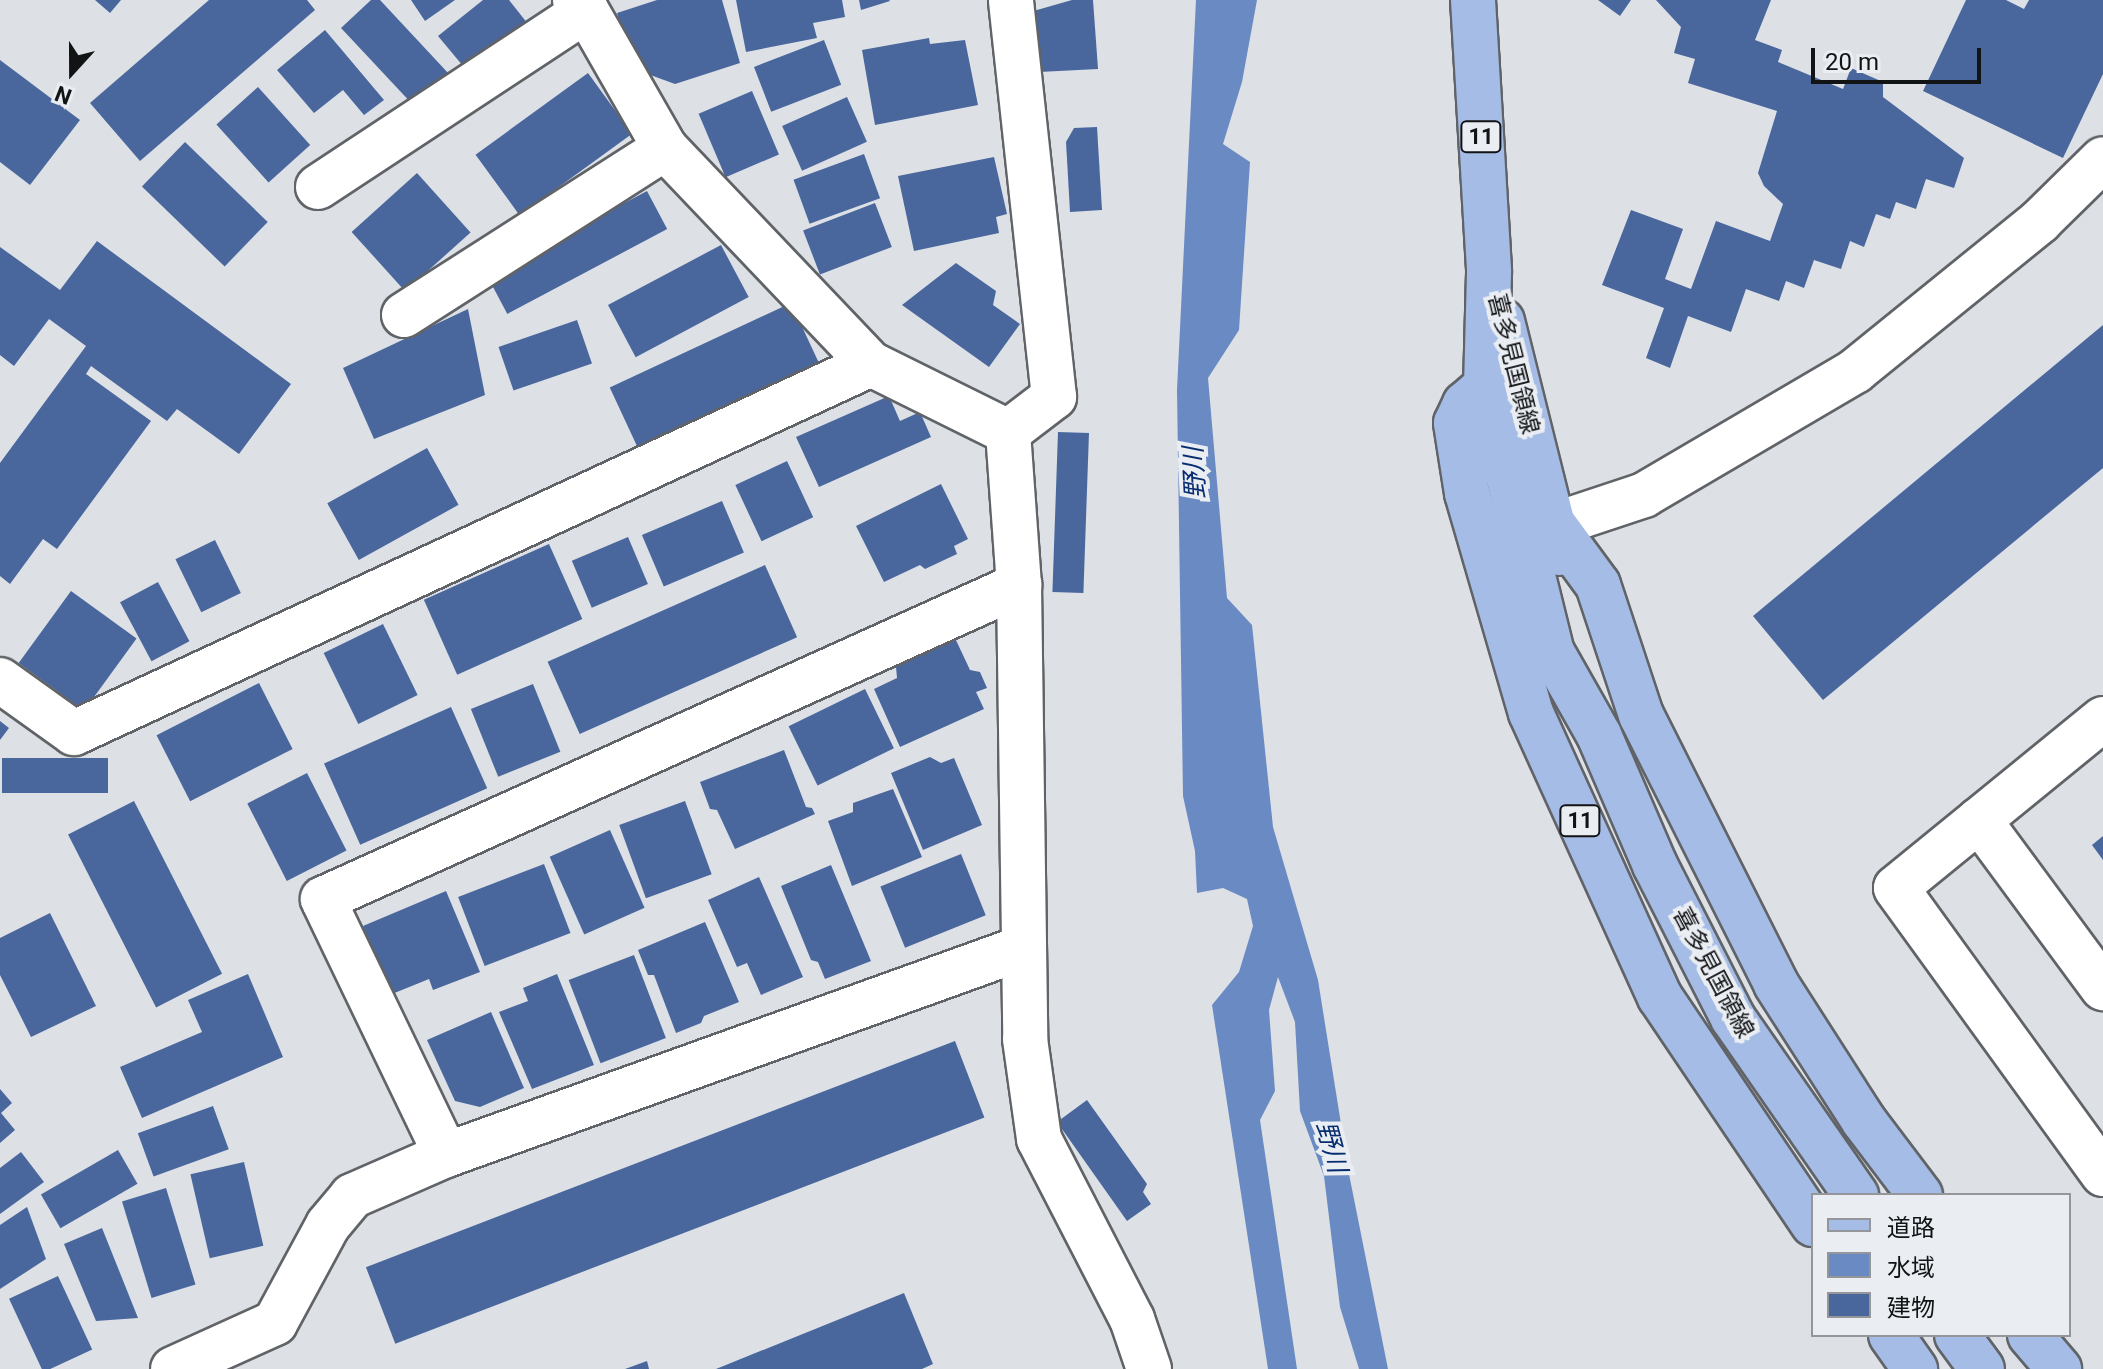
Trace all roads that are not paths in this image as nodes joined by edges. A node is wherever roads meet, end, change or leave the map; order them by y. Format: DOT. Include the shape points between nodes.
graph roads {
  1 [pos="1011,0"];
  2 [pos="1473,0"];
  3 [pos="580,5"];
  4 [pos="665,148"];
  5 [pos="2103,159"];
  6 [pos="318,187"];
  7 [pos="1489,273"];
  8 [pos="404,315"];
  9 [pos="871,364"];
  10 [pos="1486,386"];
  11 [pos="1008,432"];
  12 [pos="1554,525"];
  13 [pos="1019,585"];
  14 [pos="0,680"];
  15 [pos="2103,719"];
  16 [pos="1599,735"];
  17 [pos="1979,820"];
  18 [pos="1022,948"];
  19 [pos="2103,988"];
  20 [pos="446,1155"];
  21 [pos="2103,1174"];
  22 [pos="1855,1193"];
  23 [pos="1918,1193"];
  24 [pos="1811,1221"];
  25 [pos="1892,1337"];
  26 [pos="1958,1337"];
  27 [pos="2032,1337"];
  28 [pos="173,1369"];
  29 [pos="1149,1369"];
  30 [pos="1915,1369"];
  31 [pos="1982,1369"];
  32 [pos="2059,1369"];
  1 -- 11 [label="street" via="1054,397"];
  2 -- 7 [label="main road, 喜多見国領線 / 11"];
  3 -- 4 [label="street"];
  3 -- 6 [label="street"];
  4 -- 8 [label="street"];
  4 -- 9 [label="street"];
  5 -- 12 [label="street" via="2040,221 1855,371 1644,495"];
  7 -- 10 [label="main road, 喜多見国領線 / 11"];
  7 -- 12 [label="main road, 喜多見国領線 / 11"];
  9 -- 11 [label="street"];
  9 -- 14 [label="street" via="74,733"];
  10 -- 16 [label="main road, 喜多見国領線 / 11" via="1552,652"];
  10 -- 24 [label="main road, 11" via="1465,404 1456,423 1467,493 1531,713 1660,997"];
  11 -- 13 [label="street"];
  12 -- 16 [label="main road, 喜多見国領線 / 11"];
  12 -- 23 [label="main road, 11" via="1598,585 1641,715 1776,984 1864,1121"];
  13 -- 18 [label="street"];
  13 -- 20 [label="street" via="323,899"];
  15 -- 17 [label="street"];
  16 -- 22 [label="main road, 喜多見国領線 / 11" via="1655,865 1733,1018"];
  17 -- 19 [label="street"];
  17 -- 21 [label="street" via="1896,888"];
  18 -- 20 [label="street"];
  18 -- 29 [label="street" via="1025,1039 1039,1139 1132,1319"];
  20 -- 28 [label="street" via="352,1196 328,1225 275,1323"];
  25 -- 30 [label="main road"];
  26 -- 31 [label="main road"];
  27 -- 32 [label="main road"];
}
